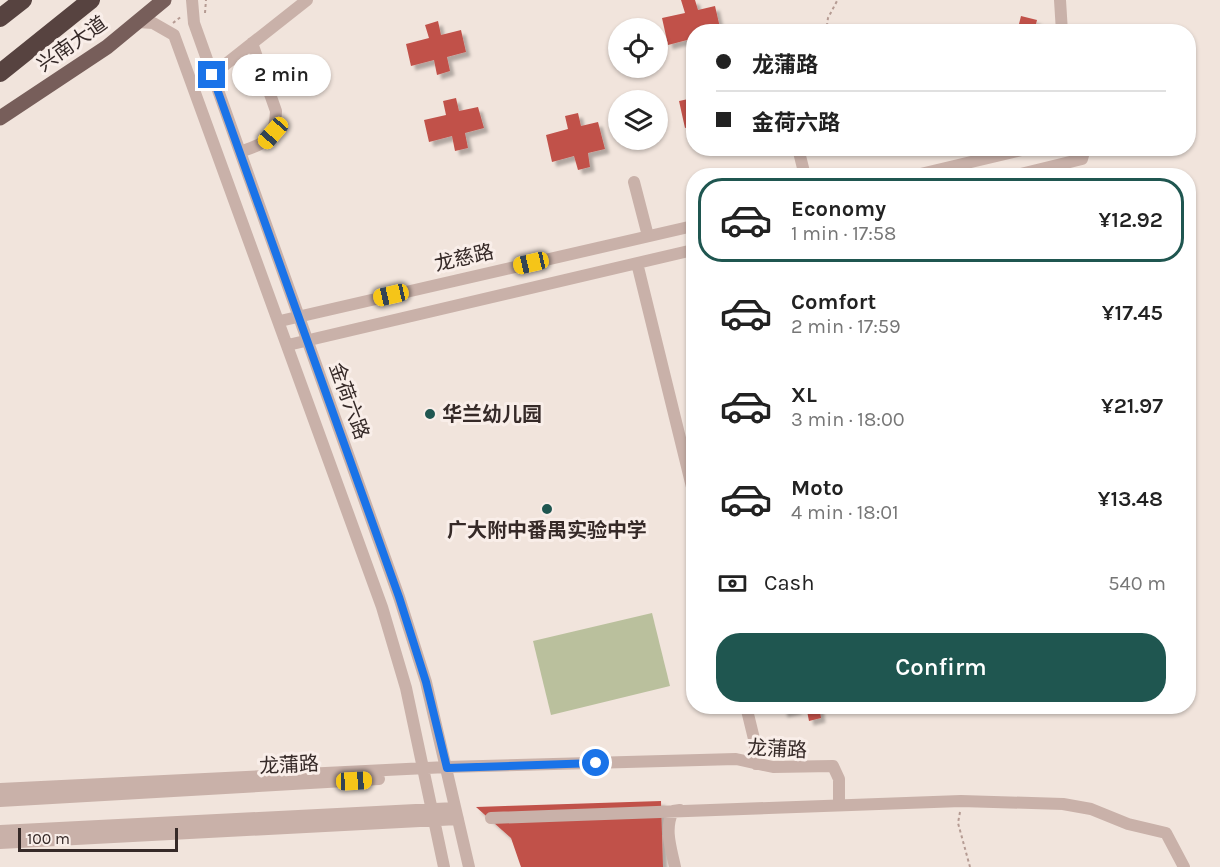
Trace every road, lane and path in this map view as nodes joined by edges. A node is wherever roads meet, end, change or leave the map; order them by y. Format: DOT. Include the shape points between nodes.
graph roads {
  1 [pos="23,0"];
  2 [pos="91,0"];
  3 [pos="164,0"];
  4 [pos="192,0"];
  5 [pos="206,0"];
  6 [pos="306,0"];
  7 [pos="1060,0"];
  8 [pos="837,1"];
  9 [pos="206,13"];
  10 [pos="0,18"];
  11 [pos="138,22"];
  12 [pos="827,24"];
  13 [pos="1062,24"];
  14 [pos="252,43"];
  15 [pos="0,73"];
  16 [pos="212,75"];
  17 [pos="0,118"];
  18 [pos="240,152"];
  19 [pos="996,156"];
  20 [pos="1077,156"];
  21 [pos="946,168"];
  22 [pos="1039,168"];
  23 [pos="634,182"];
  24 [pos="686,228"];
  25 [pos="648,236"];
  26 [pos="686,252"];
  27 [pos="637,263"];
  28 [pos="298,316"];
  29 [pos="280,321"];
  30 [pos="306,340"];
  31 [pos="288,345"];
  32 [pos="686,462"];
  33 [pos="748,714"];
  34 [pos="756,764"];
  35 [pos="829,769"];
  36 [pos="448,772"];
  37 [pos="424,773"];
  38 [pos="0,789"];
  39 [pos="0,801"];
  40 [pos="961,801"];
  41 [pos="833,804"];
  42 [pos="666,811"];
  43 [pos="457,813"];
  44 [pos="433,815"];
  45 [pos="491,818"];
  46 [pos="0,831"];
  47 [pos="0,843"];
  48 [pos="444,867"];
  49 [pos="469,867"];
  50 [pos="675,867"];
  51 [pos="970,867"];
  52 [pos="1184,867"];
  1 -- 10 [label="highway"];
  2 -- 15 [label="highway"];
  3 -- 11 [label="main road, 兴南大道"];
  4 -- 16 [label="street, 金荷六路" via="194,23"];
  5 -- 9 [label="path"];
  6 -- 14 [label="street"];
  7 -- 13 [label="street"];
  8 -- 12 [label="path"];
  11 -- 17 [label="main road, 兴南大道"];
  11 -- 29 [label="street, 金荷六路" via="153,23 174,35"];
  14 -- 16 [label="street"];
  14 -- 18 [label="street" via="276,111 276,123 265,143"];
  16 -- 18 [label="street, 金荷六路"];
  18 -- 28 [label="street, 金荷六路"];
  19 -- 21 [label="street"];
  20 -- 22 [label="street"];
  23 -- 25 [label="street"];
  24 -- 25 [label="street, 龙慈路"];
  25 -- 28 [label="street, 龙慈路"];
  26 -- 27 [label="street"];
  27 -- 30 [label="street"];
  27 -- 32 [label="street"];
  28 -- 29 [label="street, 龙慈路"];
  28 -- 30 [label="street, 金荷六路"];
  29 -- 31 [label="street, 金荷六路"];
  30 -- 31 [label="street"];
  30 -- 36 [label="street, 金荷六路" via="399,597 426,682"];
  31 -- 37 [label="street, 金荷六路" via="382,607 406,688"];
  33 -- 34 [label="street"];
  34 -- 35 [label="street, 龙蒲路"];
  34 -- 36 [label="street, 龙蒲路" via="736,759"];
  35 -- 36 [label="street, 龙蒲路" via="771,772 736,766"];
  35 -- 41 [label="street" via="833,766 837,771"];
  36 -- 37 [label="street, 龙蒲路"];
  36 -- 43 [label="street, 金荷六路"];
  37 -- 38 [label="street, 龙蒲路"];
  37 -- 39 [label="street, 龙蒲路"];
  37 -- 44 [label="street, 金荷六路"];
  40 -- 41 [label="street"];
  40 -- 51 [label="path" via="958,824"];
  40 -- 52 [label="street" via="1063,804 1091,809 1128,824 1166,832"];
  41 -- 42 [label="street"];
  42 -- 45 [label="street"];
  42 -- 50 [label="street"];
  43 -- 44 [label="street"];
  43 -- 49 [label="street, 金荷六路"];
  44 -- 46 [label="street"];
  44 -- 47 [label="street"];
  44 -- 48 [label="street, 金荷六路"];
}
